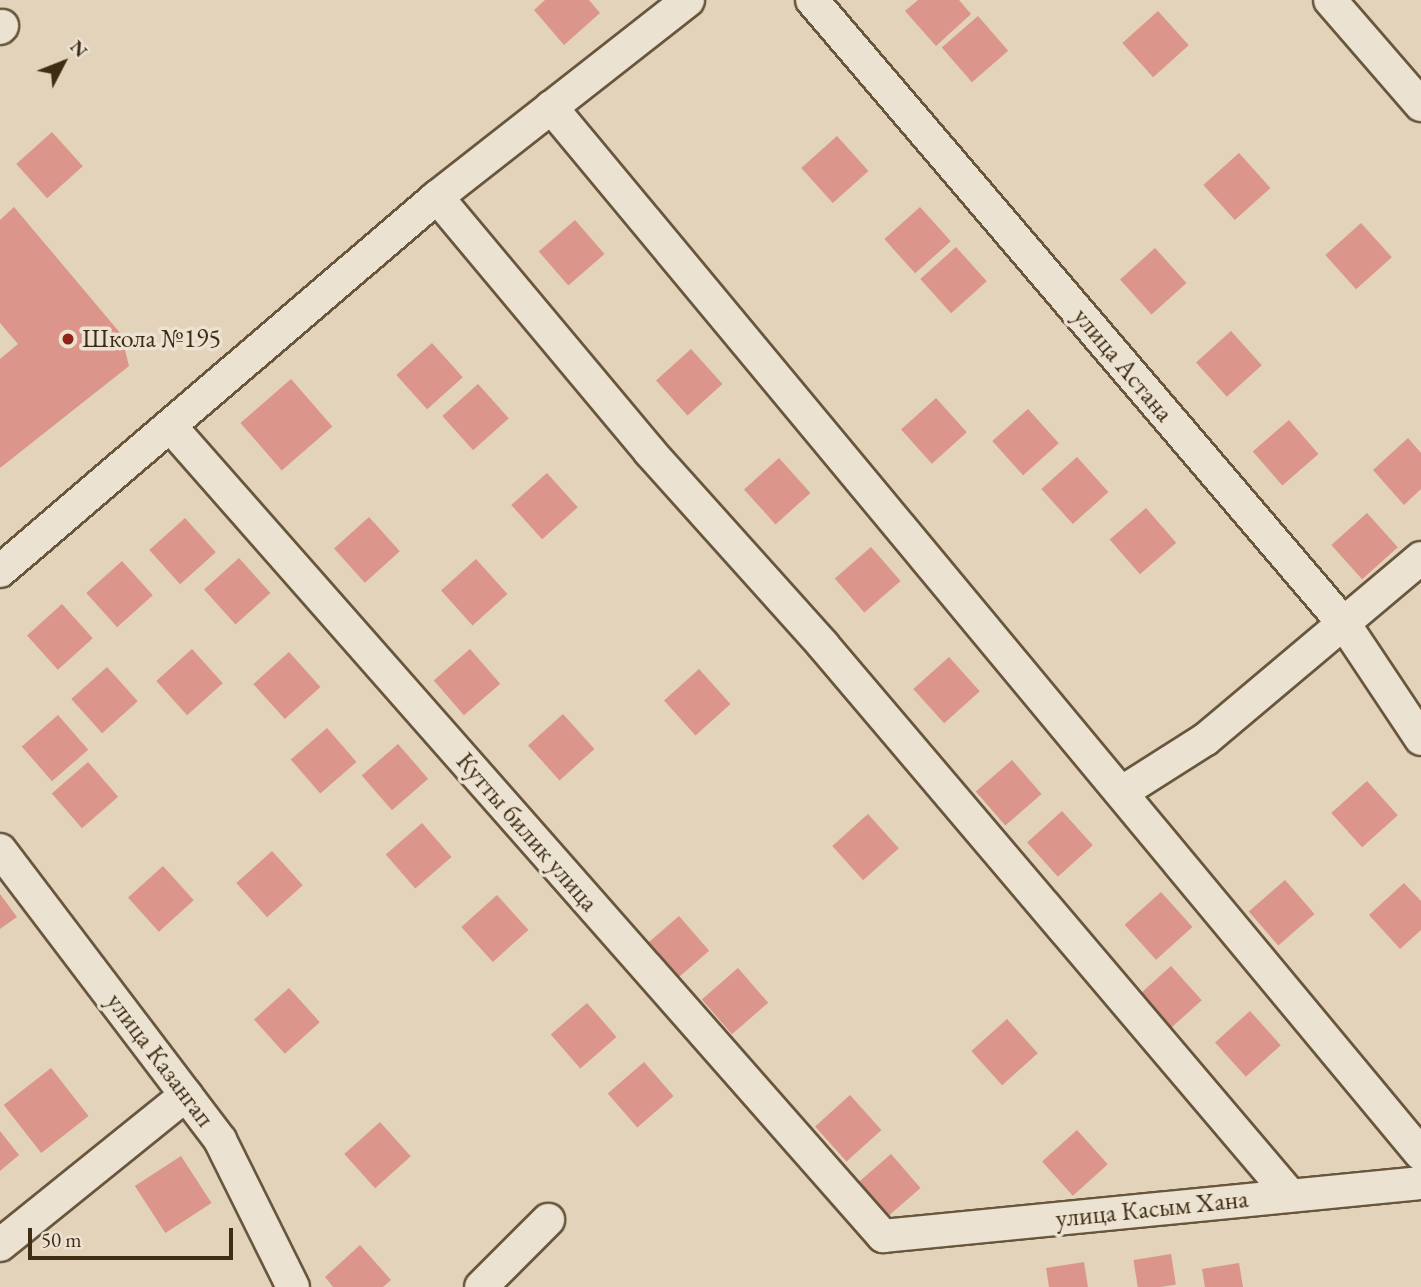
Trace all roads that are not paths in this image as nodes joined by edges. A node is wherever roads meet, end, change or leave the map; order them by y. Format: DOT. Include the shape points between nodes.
graph roads {
  1 [pos="688,0"];
  2 [pos="812,0"];
  3 [pos="1331,0"];
  4 [pos="1421,105"];
  5 [pos="551,107"];
  6 [pos="437,197"];
  7 [pos="171,428"];
  8 [pos="1421,558"];
  9 [pos="0,571"];
  10 [pos="1345,625"];
  11 [pos="1421,739"];
  12 [pos="1124,791"];
  13 [pos="0,849"];
  14 [pos="186,1095"];
  15 [pos="1421,1154"];
  16 [pos="1421,1183"];
  17 [pos="1290,1195"];
  18 [pos="548,1220"];
  19 [pos="883,1236"];
  20 [pos="0,1245"];
  21 [pos="293,1287"];
  22 [pos="481,1287"];
  1 -- 5 [label="street"];
  2 -- 10 [label="street, улица Астана"];
  3 -- 4 [label="street"];
  5 -- 6 [label="street"];
  5 -- 12 [label="street"];
  6 -- 7 [label="street"];
  6 -- 17 [label="street" via="650,452 823,645"];
  7 -- 9 [label="street"];
  7 -- 19 [label="street, Кутты билик улица"];
  8 -- 10 [label="street"];
  10 -- 11 [label="street, улица Астана"];
  10 -- 12 [label="street" via="1206,739"];
  12 -- 15 [label="street"];
  13 -- 14 [label="street, улица Казангап"];
  14 -- 20 [label="street"];
  14 -- 21 [label="street, улица Казангап" via="220,1140"];
  16 -- 17 [label="street, улица Касым Хана"];
  17 -- 19 [label="street, улица Касым Хана"];
  18 -- 22 [label="street"];
}
